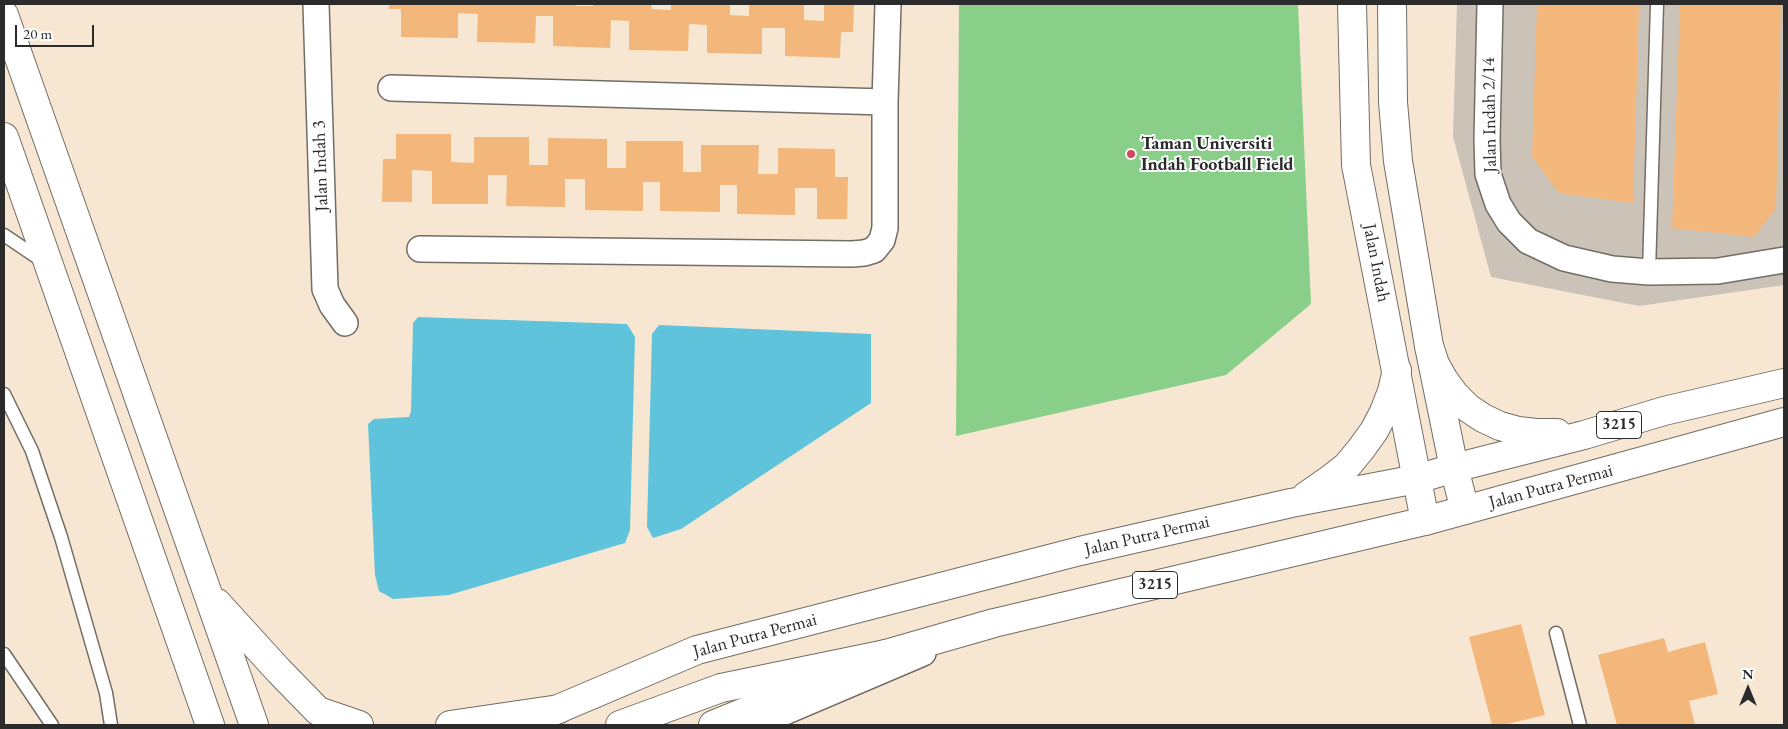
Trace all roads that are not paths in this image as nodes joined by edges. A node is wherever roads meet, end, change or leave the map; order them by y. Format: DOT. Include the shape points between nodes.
graph roads {
  1 [pos="316,4"];
  2 [pos="888,4"];
  3 [pos="1352,4"];
  4 [pos="1392,4"];
  5 [pos="1490,4"];
  6 [pos="1657,4"];
  7 [pos="4,15"];
  8 [pos="391,88"];
  9 [pos="885,102"];
  10 [pos="4,137"];
  11 [pos="4,235"];
  12 [pos="420,249"];
  13 [pos="1784,260"];
  14 [pos="50,266"];
  15 [pos="1649,272"];
  16 [pos="345,323"];
  17 [pos="1429,346"];
  18 [pos="1396,370"];
  19 [pos="1784,383"];
  20 [pos="4,394"];
  21 [pos="1784,422"];
  22 [pos="1584,435"];
  23 [pos="1454,468"];
  24 [pos="1417,479"];
  25 [pos="1291,503"];
  26 [pos="1465,510"];
  27 [pos="1425,520"];
  28 [pos="208,592"];
  29 [pos="994,623"];
  30 [pos="1556,633"];
  31 [pos="4,654"];
  32 [pos="886,654"];
  33 [pos="194,680"];
  34 [pos="559,709"];
  35 [pos="52,725"];
  36 [pos="111,725"];
  37 [pos="196,725"];
  38 [pos="210,725"];
  39 [pos="254,725"];
  40 [pos="359,725"];
  41 [pos="450,725"];
  42 [pos="522,725"];
  43 [pos="620,725"];
  44 [pos="713,725"];
  45 [pos="754,725"];
  46 [pos="1580,725"];
  1 -- 16 [label="street, Jalan Indah 3" via="325,289"];
  2 -- 9 [label="street"];
  3 -- 18 [label="main road, Jalan Indah" via="1356,164"];
  4 -- 17 [label="main road, Jalan Indah" via="1392,102 1398,162"];
  5 -- 15 [label="street, Jalan Indah 2/14" via="1488,174 1498,204 1509,222 1528,241 1564,258 1612,269"];
  6 -- 15 [label="lane"];
  7 -- 28 [label="main road"];
  8 -- 9 [label="street"];
  9 -- 12 [label="street" via="885,228 882,240 874,250 864,253"];
  10 -- 14 [label="main road"];
  11 -- 14 [label="lane"];
  13 -- 15 [label="street, Jalan Indah 2/14" via="1718,271"];
  14 -- 33 [label="main road"];
  17 -- 22 [label="main road" via="1435,364 1455,395 1483,418 1518,431"];
  17 -- 23 [label="main road, Jalan Indah"];
  18 -- 24 [label="main road, Jalan Indah"];
  18 -- 25 [label="main road" via="1384,412 1362,449 1330,480"];
  19 -- 22 [label="main road, Jalan Putra Permai / 3215" via="1664,411"];
  20 -- 36 [label="lane" via="32,451 61,537 106,693"];
  21 -- 26 [label="main road, Jalan Putra Permai / 3215"];
  22 -- 23 [label="main road, Jalan Putra Permai / 3215"];
  23 -- 24 [label="main road, Jalan Putra Permai / 3215"];
  23 -- 26 [label="main road, Jalan Indah"];
  24 -- 25 [label="main road, Jalan Putra Permai / 3215"];
  24 -- 27 [label="main road, Jalan Indah"];
  25 -- 34 [label="main road, Jalan Putra Permai / 3215" via="1080,552 697,650"];
  26 -- 27 [label="main road, Jalan Putra Permai / 3215"];
  27 -- 29 [label="main road, Jalan Putra Permai / 3215"];
  28 -- 39 [label="main road"];
  28 -- 40 [label="main road" via="278,671 318,710"];
  29 -- 32 [label="main road, Jalan Putra Permai / 3215"];
  29 -- 45 [label="street"];
  30 -- 46 [label="lane"];
  31 -- 35 [label="lane"];
  32 -- 43 [label="main road" via="720,688"];
  32 -- 44 [label="main road, Jalan Putra Permai / 3215"];
  33 -- 37 [label="main road"];
  33 -- 38 [label="main road"];
  34 -- 41 [label="main road"];
  34 -- 42 [label="main road, Jalan Putra Permai / 3215"];
}
